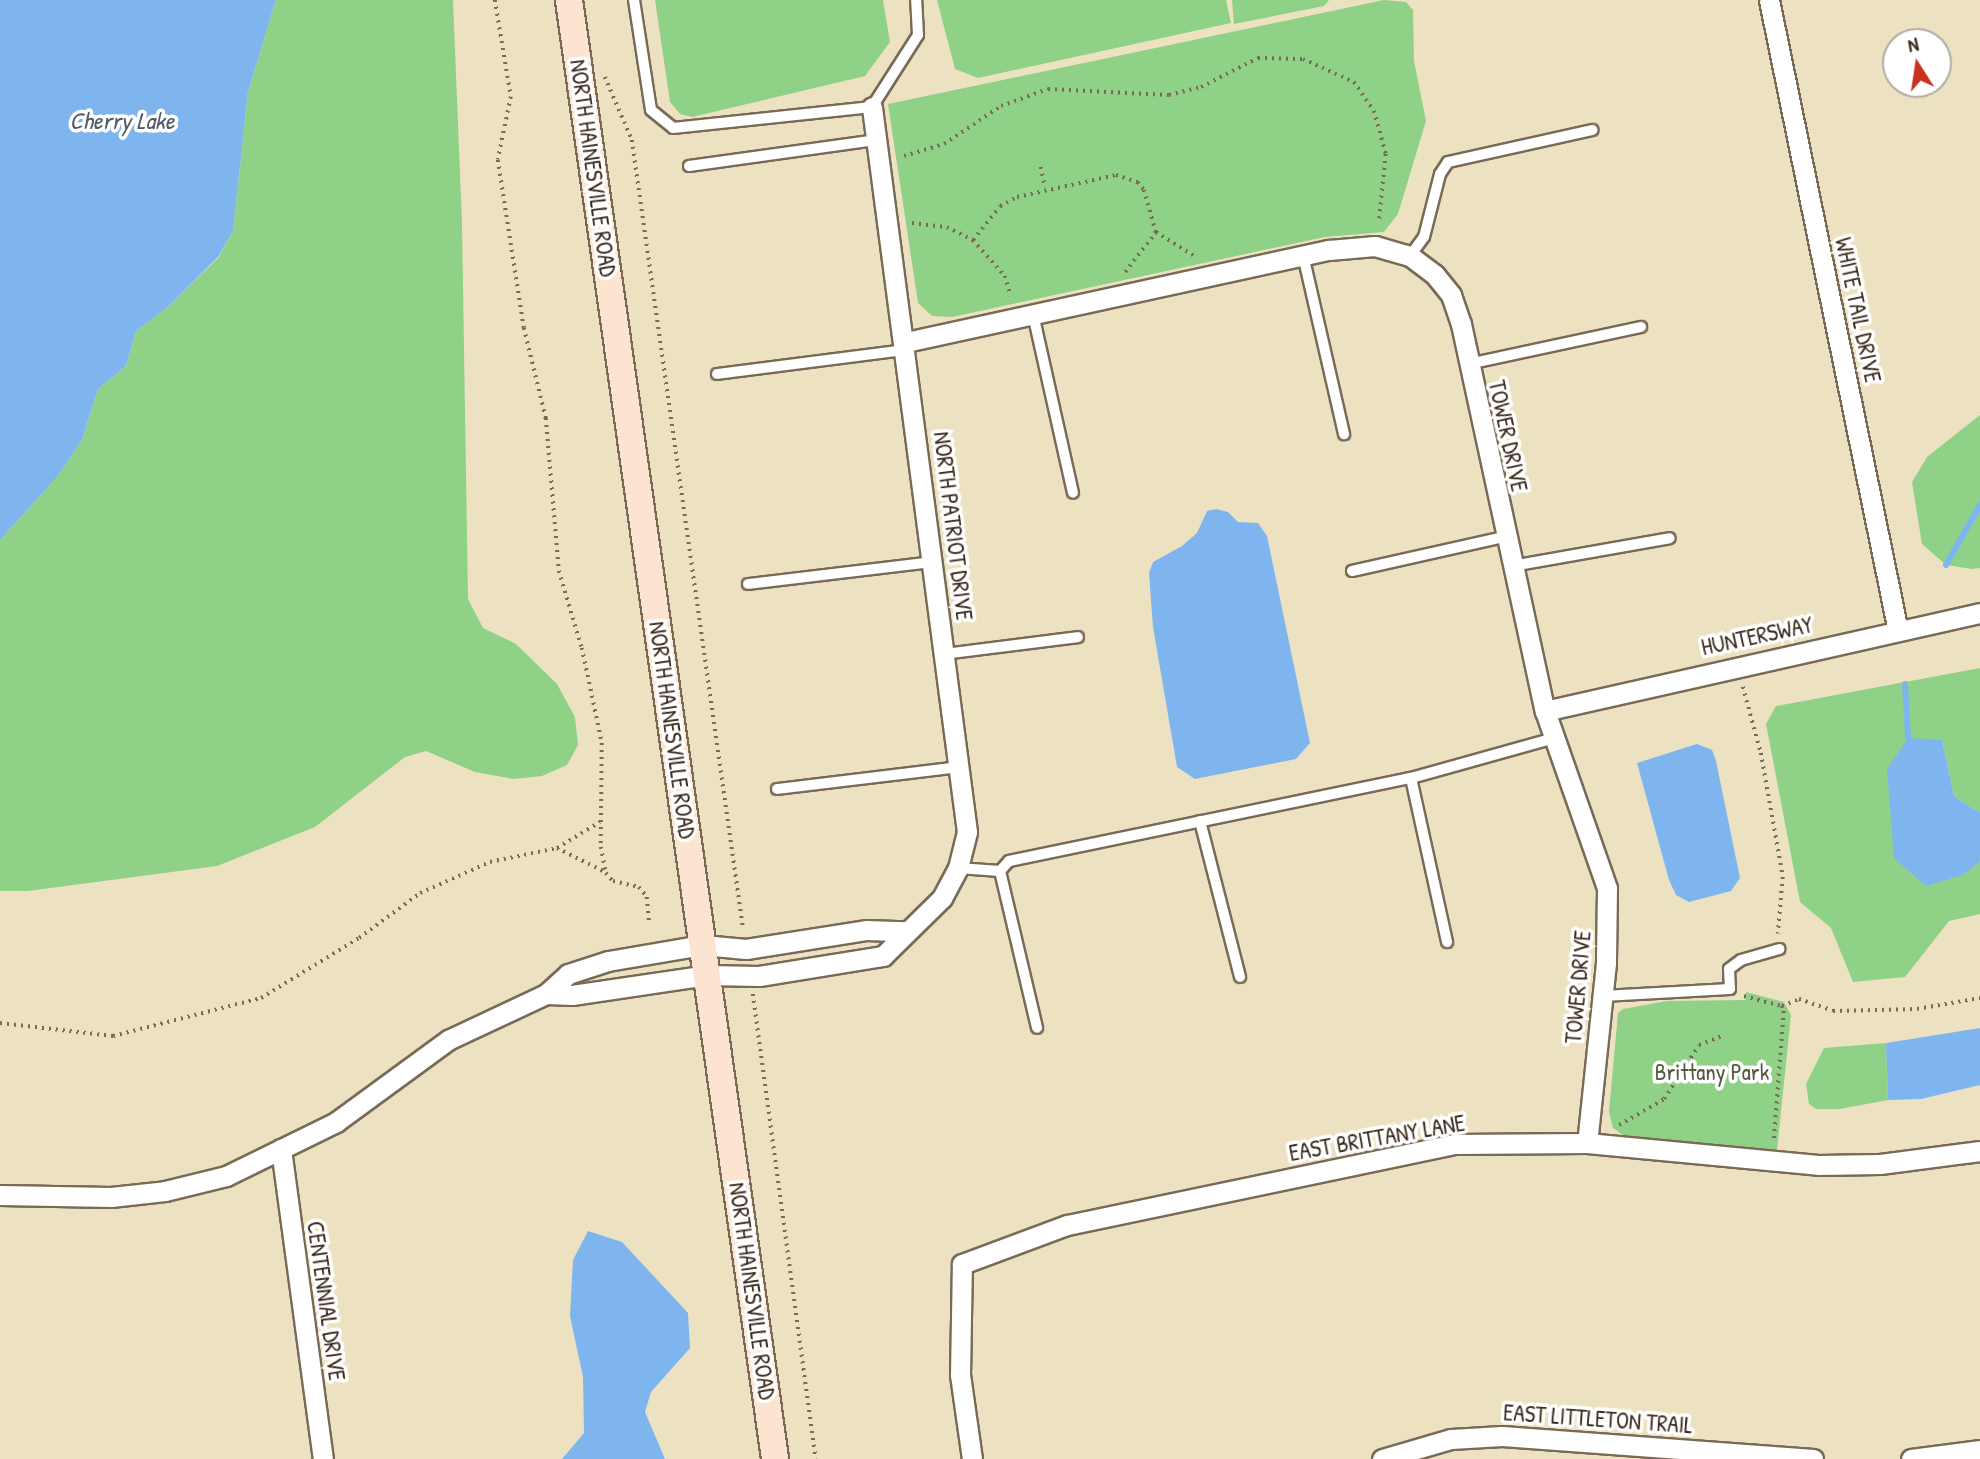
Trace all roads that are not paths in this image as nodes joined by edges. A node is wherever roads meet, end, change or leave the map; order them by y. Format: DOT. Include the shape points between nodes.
graph roads {
  1 [pos="569,0"];
  2 [pos="634,0"];
  3 [pos="916,0"];
  4 [pos="1769,0"];
  5 [pos="872,107"];
  6 [pos="1591,130"];
  7 [pos="877,140"];
  8 [pos="690,166"];
  9 [pos="1303,255"];
  10 [pos="1410,256"];
  11 [pos="1033,314"];
  12 [pos="1641,327"];
  13 [pos="907,346"];
  14 [pos="1468,364"];
  15 [pos="717,374"];
  16 [pos="1344,434"];
  17 [pos="1073,493"];
  18 [pos="1504,537"];
  19 [pos="1670,538"];
  20 [pos="933,562"];
  21 [pos="1510,567"];
  22 [pos="1352,571"];
  23 [pos="748,583"];
  24 [pos="1980,613"];
  25 [pos="1898,631"];
  26 [pos="1077,637"];
  27 [pos="944,654"];
  28 [pos="1545,711"];
  29 [pos="1554,738"];
  30 [pos="959,767"];
  31 [pos="1411,778"];
  32 [pos="777,789"];
  33 [pos="1200,821"];
  34 [pos="958,868"];
  35 [pos="1000,871"];
  36 [pos="904,931"];
  37 [pos="1447,942"];
  38 [pos="703,945"];
  39 [pos="1779,949"];
  40 [pos="707,975"];
  41 [pos="1240,977"];
  42 [pos="546,994"];
  43 [pos="1603,996"];
  44 [pos="1037,1028"];
  45 [pos="1587,1143"];
  46 [pos="281,1149"];
  47 [pos="1980,1151"];
  48 [pos="0,1195"];
  49 [pos="1980,1450"];
  50 [pos="323,1459"];
  51 [pos="775,1459"];
  52 [pos="972,1459"];
  53 [pos="1382,1459"];
  54 [pos="1814,1459"];
  55 [pos="1911,1459"];
  1 -- 38 [label="main road, NORTH HAINESVILLE ROAD"];
  2 -- 5 [label="lane" via="651,110 673,128"];
  3 -- 5 [label="lane" via="918,35"];
  4 -- 25 [label="street, WHITE TAIL DRIVE"];
  5 -- 7 [label="street, NORTH PATRIOT DRIVE"];
  6 -- 10 [label="lane" via="1448,162 1440,174 1424,237"];
  7 -- 8 [label="lane"];
  7 -- 13 [label="street, NORTH PATRIOT DRIVE"];
  9 -- 10 [label="street, TOWER DRIVE" via="1376,246"];
  9 -- 11 [label="street, TOWER DRIVE"];
  9 -- 16 [label="lane"];
  10 -- 14 [label="street, TOWER DRIVE" via="1436,275 1451,295"];
  11 -- 13 [label="street, TOWER DRIVE"];
  11 -- 17 [label="lane"];
  12 -- 14 [label="lane"];
  13 -- 15 [label="lane"];
  13 -- 20 [label="street, NORTH PATRIOT DRIVE"];
  14 -- 18 [label="street, TOWER DRIVE"];
  18 -- 21 [label="street, TOWER DRIVE"];
  18 -- 22 [label="lane"];
  19 -- 21 [label="lane"];
  20 -- 23 [label="lane"];
  20 -- 27 [label="street, NORTH PATRIOT DRIVE"];
  21 -- 28 [label="street, TOWER DRIVE"];
  24 -- 25 [label="street, HUNTERSWAY"];
  25 -- 28 [label="street, HUNTERSWAY"];
  26 -- 27 [label="lane"];
  27 -- 30 [label="street, NORTH PATRIOT DRIVE"];
  28 -- 29 [label="street, TOWER DRIVE"];
  29 -- 31 [label="lane"];
  29 -- 43 [label="street, TOWER DRIVE" via="1607,888"];
  30 -- 32 [label="lane"];
  30 -- 34 [label="street, NORTH PATRIOT DRIVE" via="967,832"];
  31 -- 33 [label="lane"];
  31 -- 37 [label="lane"];
  33 -- 35 [label="lane" via="1009,861"];
  33 -- 41 [label="lane"];
  34 -- 35 [label="lane"];
  34 -- 36 [label="street, NORTH PATRIOT DRIVE" via="942,898"];
  35 -- 44 [label="lane"];
  36 -- 38 [label="street" via="866,930 746,950"];
  36 -- 40 [label="street, NORTH PATRIOT DRIVE" via="883,956 750,975"];
  38 -- 40 [label="main road, NORTH HAINESVILLE ROAD"];
  38 -- 42 [label="street" via="586,968 558,979"];
  39 -- 43 [label="lane" via="1741,960 1729,969 1730,989"];
  40 -- 42 [label="street, NORTH PATRIOT DRIVE" via="572,995"];
  40 -- 51 [label="main road, NORTH HAINESVILLE ROAD"];
  42 -- 46 [label="street" via="448,1040 336,1122"];
  43 -- 45 [label="street, TOWER DRIVE"];
  45 -- 47 [label="street, EAST BRITTANY LANE" via="1772,1163 1880,1164"];
  45 -- 52 [label="street, EAST BRITTANY LANE" via="1454,1144 1067,1225 961,1264 960,1376"];
  46 -- 48 [label="street" via="226,1176 165,1191 111,1196"];
  46 -- 50 [label="street, CENTENNIAL DRIVE"];
  49 -- 55 [label="street"];
  53 -- 54 [label="street, EAST LITTLETON TRAIL" via="1451,1439 1502,1436"];
}
